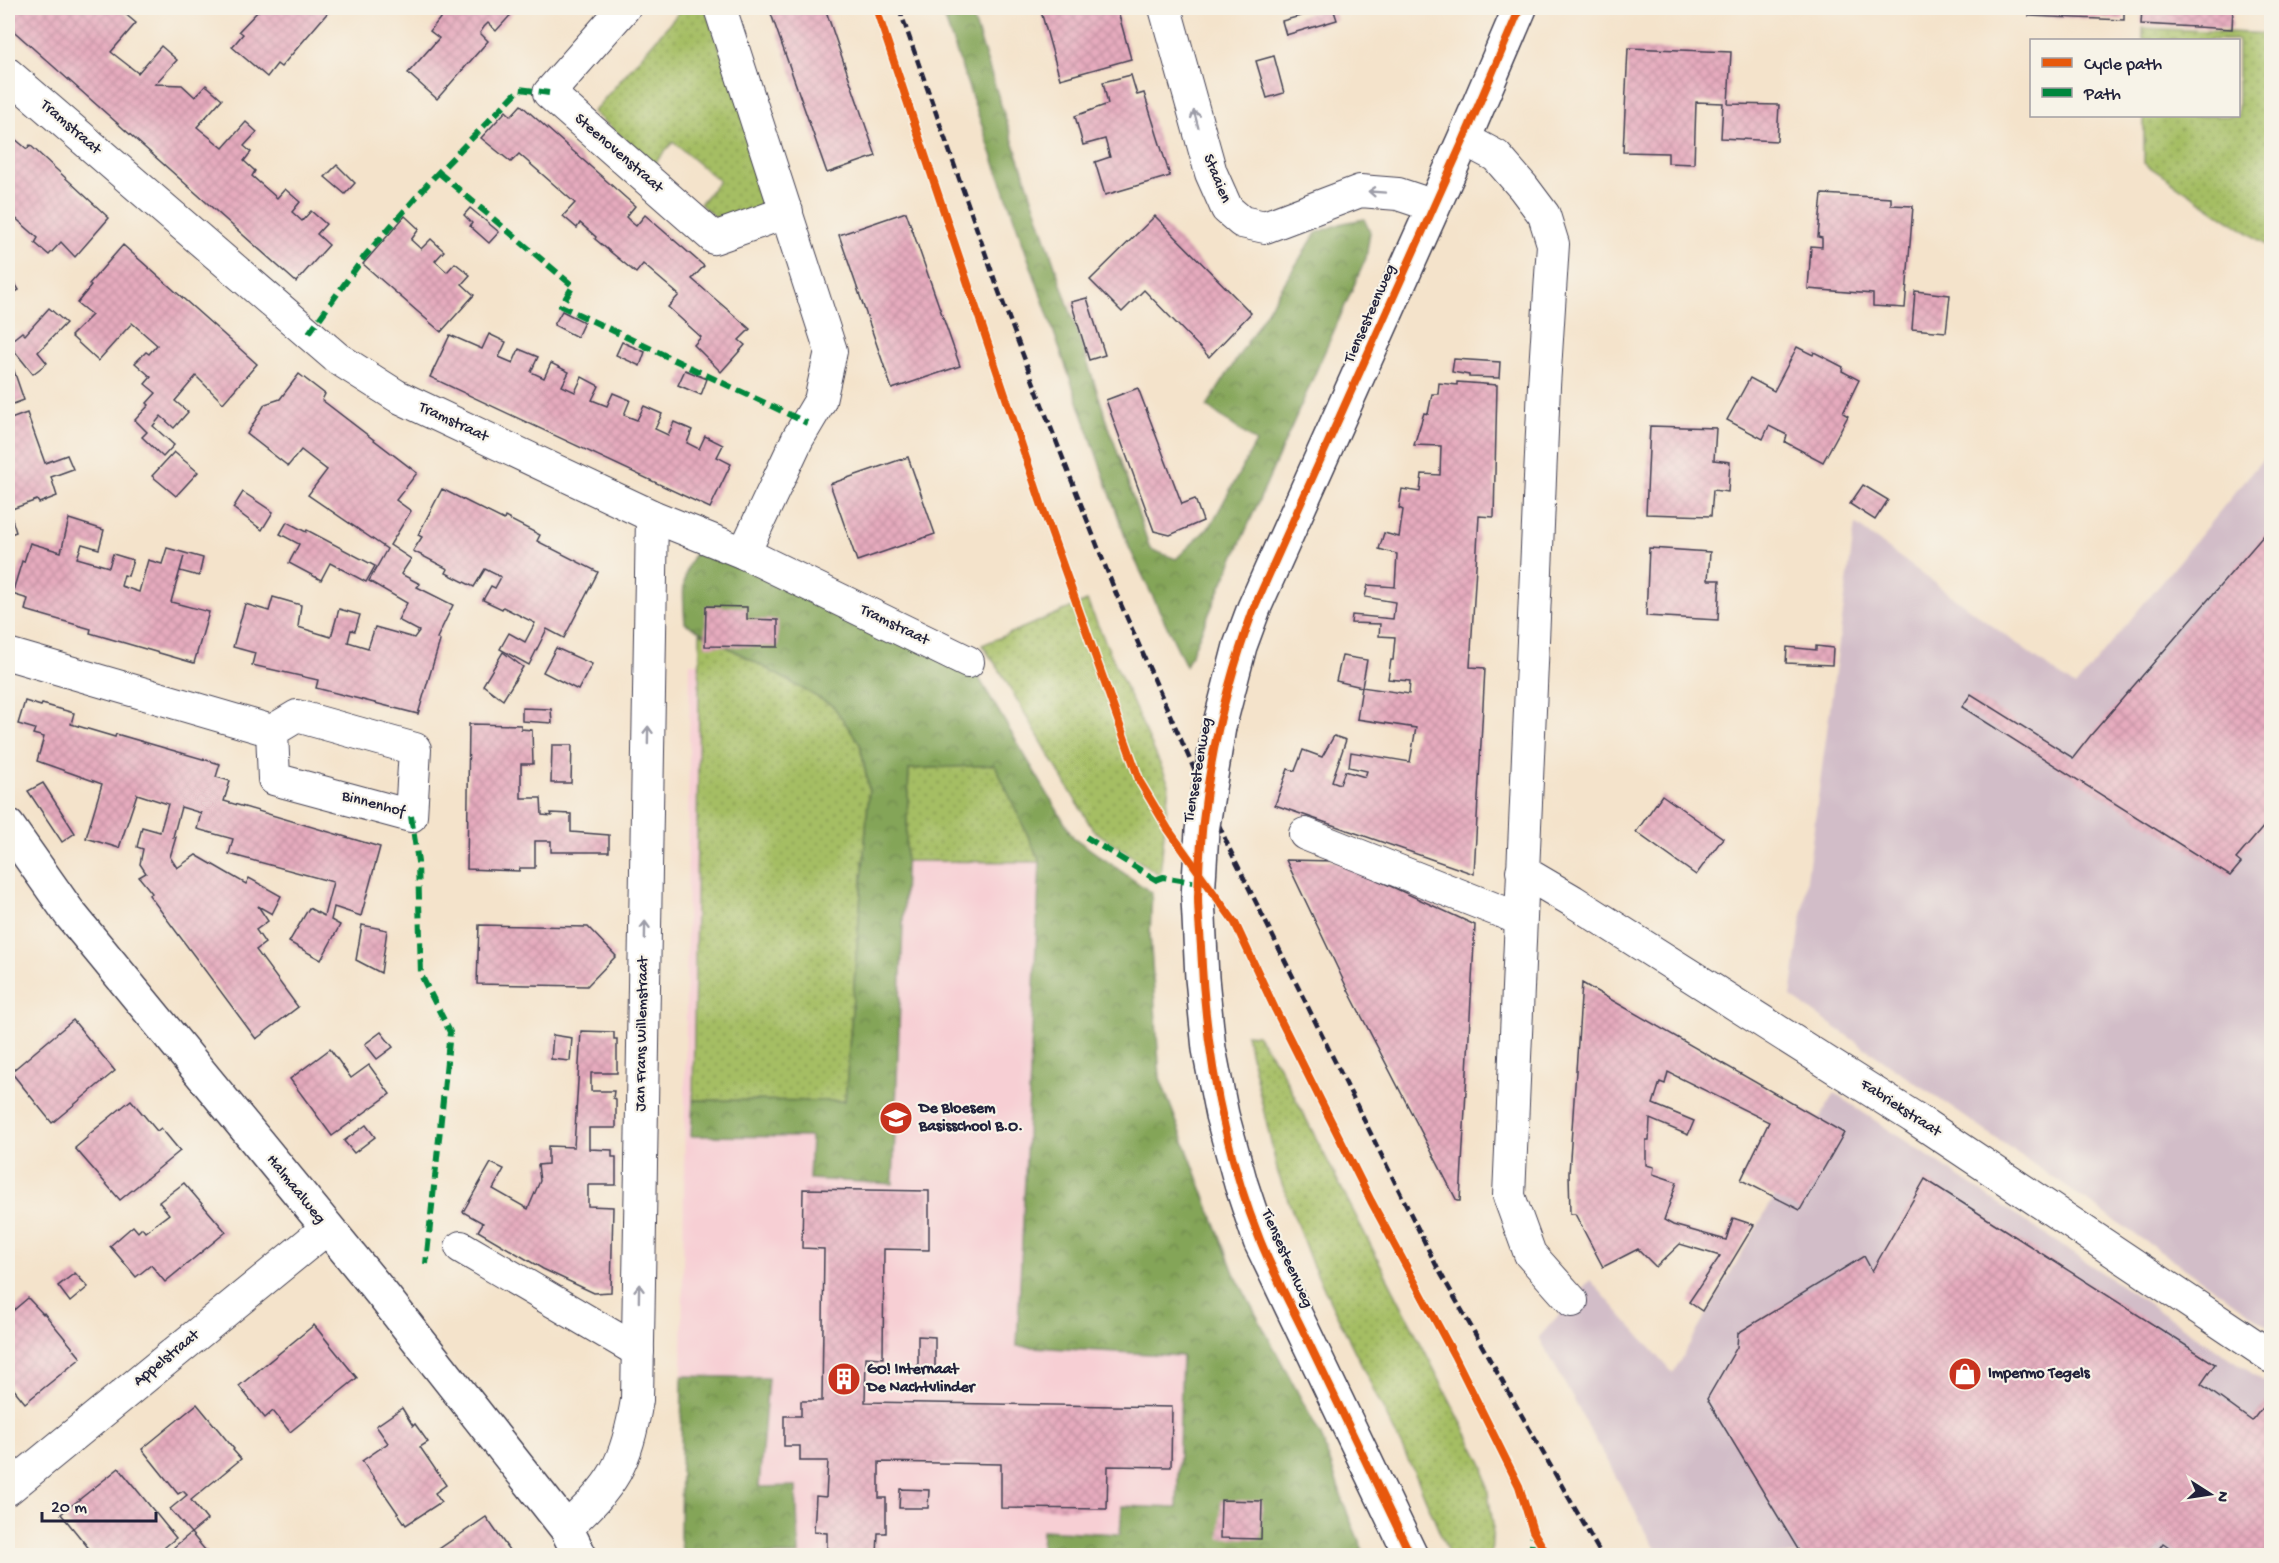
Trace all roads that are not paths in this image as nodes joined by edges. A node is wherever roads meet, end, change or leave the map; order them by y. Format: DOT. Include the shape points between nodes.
graph roads {
  1 [pos="624,8"];
  2 [pos="720,8"];
  3 [pos="1165,8"];
  4 [pos="1520,8"];
  5 [pos="8,74"];
  6 [pos="1464,139"];
  7 [pos="1434,206"];
  8 [pos="787,212"];
  9 [pos="652,516"];
  10 [pos="744,553"];
  11 [pos="8,654"];
  12 [pos="968,662"];
  13 [pos="272,731"];
  14 [pos="8,826"];
  15 [pos="1305,834"];
  16 [pos="1522,871"];
  17 [pos="1520,919"];
  18 [pos="326,1228"];
  19 [pos="461,1247"];
  20 [pos="1572,1301"];
  21 [pos="638,1351"];
  22 [pos="2271,1356"];
  23 [pos="8,1489"];
  24 [pos="573,1542"];
  25 [pos="1411,1556"];
  1 -- 8 [label="street, Steenovenstraat" via="549,93 714,238"];
  2 -- 8 [label="street"];
  7 -- 3 [label="street, Staaien, one-way" via="1398,194 1360,191 1265,227 1242,222 1227,209 1211,173"];
  4 -- 6 [label="main road, Tiensesteenweg"];
  5 -- 9 [label="street, Tramstraat" via="337,358 397,396"];
  6 -- 7 [label="main road, Tiensesteenweg"];
  6 -- 16 [label="street" via="1496,156 1523,187 1544,215 1553,244"];
  7 -- 25 [label="main road, Tiensesteenweg, bridge" via="1254,608 1219,727 1202,831 1198,898 1209,1049 1241,1184 1260,1241"];
  8 -- 10 [label="street" via="831,351 820,400"];
  9 -- 10 [label="street, Tramstraat"];
  21 -- 9 [label="street, Jan Frans Willemstraat, one-way"];
  10 -- 12 [label="street, Tramstraat"];
  11 -- 13 [label="street"];
  13 -- 13 [label="street, Binnenhof" via="274,779 411,816 415,749 297,716"];
  14 -- 18 [label="main road, Halmaalweg" via="70,914"];
  15 -- 17 [label="street"];
  16 -- 17 [label="street"];
  16 -- 22 [label="street, Fabriekstraat" via="1913,1117"];
  17 -- 20 [label="street" via="1509,1196 1530,1254"];
  18 -- 23 [label="street, Appelstraat"];
  18 -- 24 [label="main road, Halmaalweg" via="382,1294"];
  19 -- 21 [label="street"];
  21 -- 24 [label="street, Jan Frans Willemstraat" via="637,1400 631,1433 622,1459"];
}
